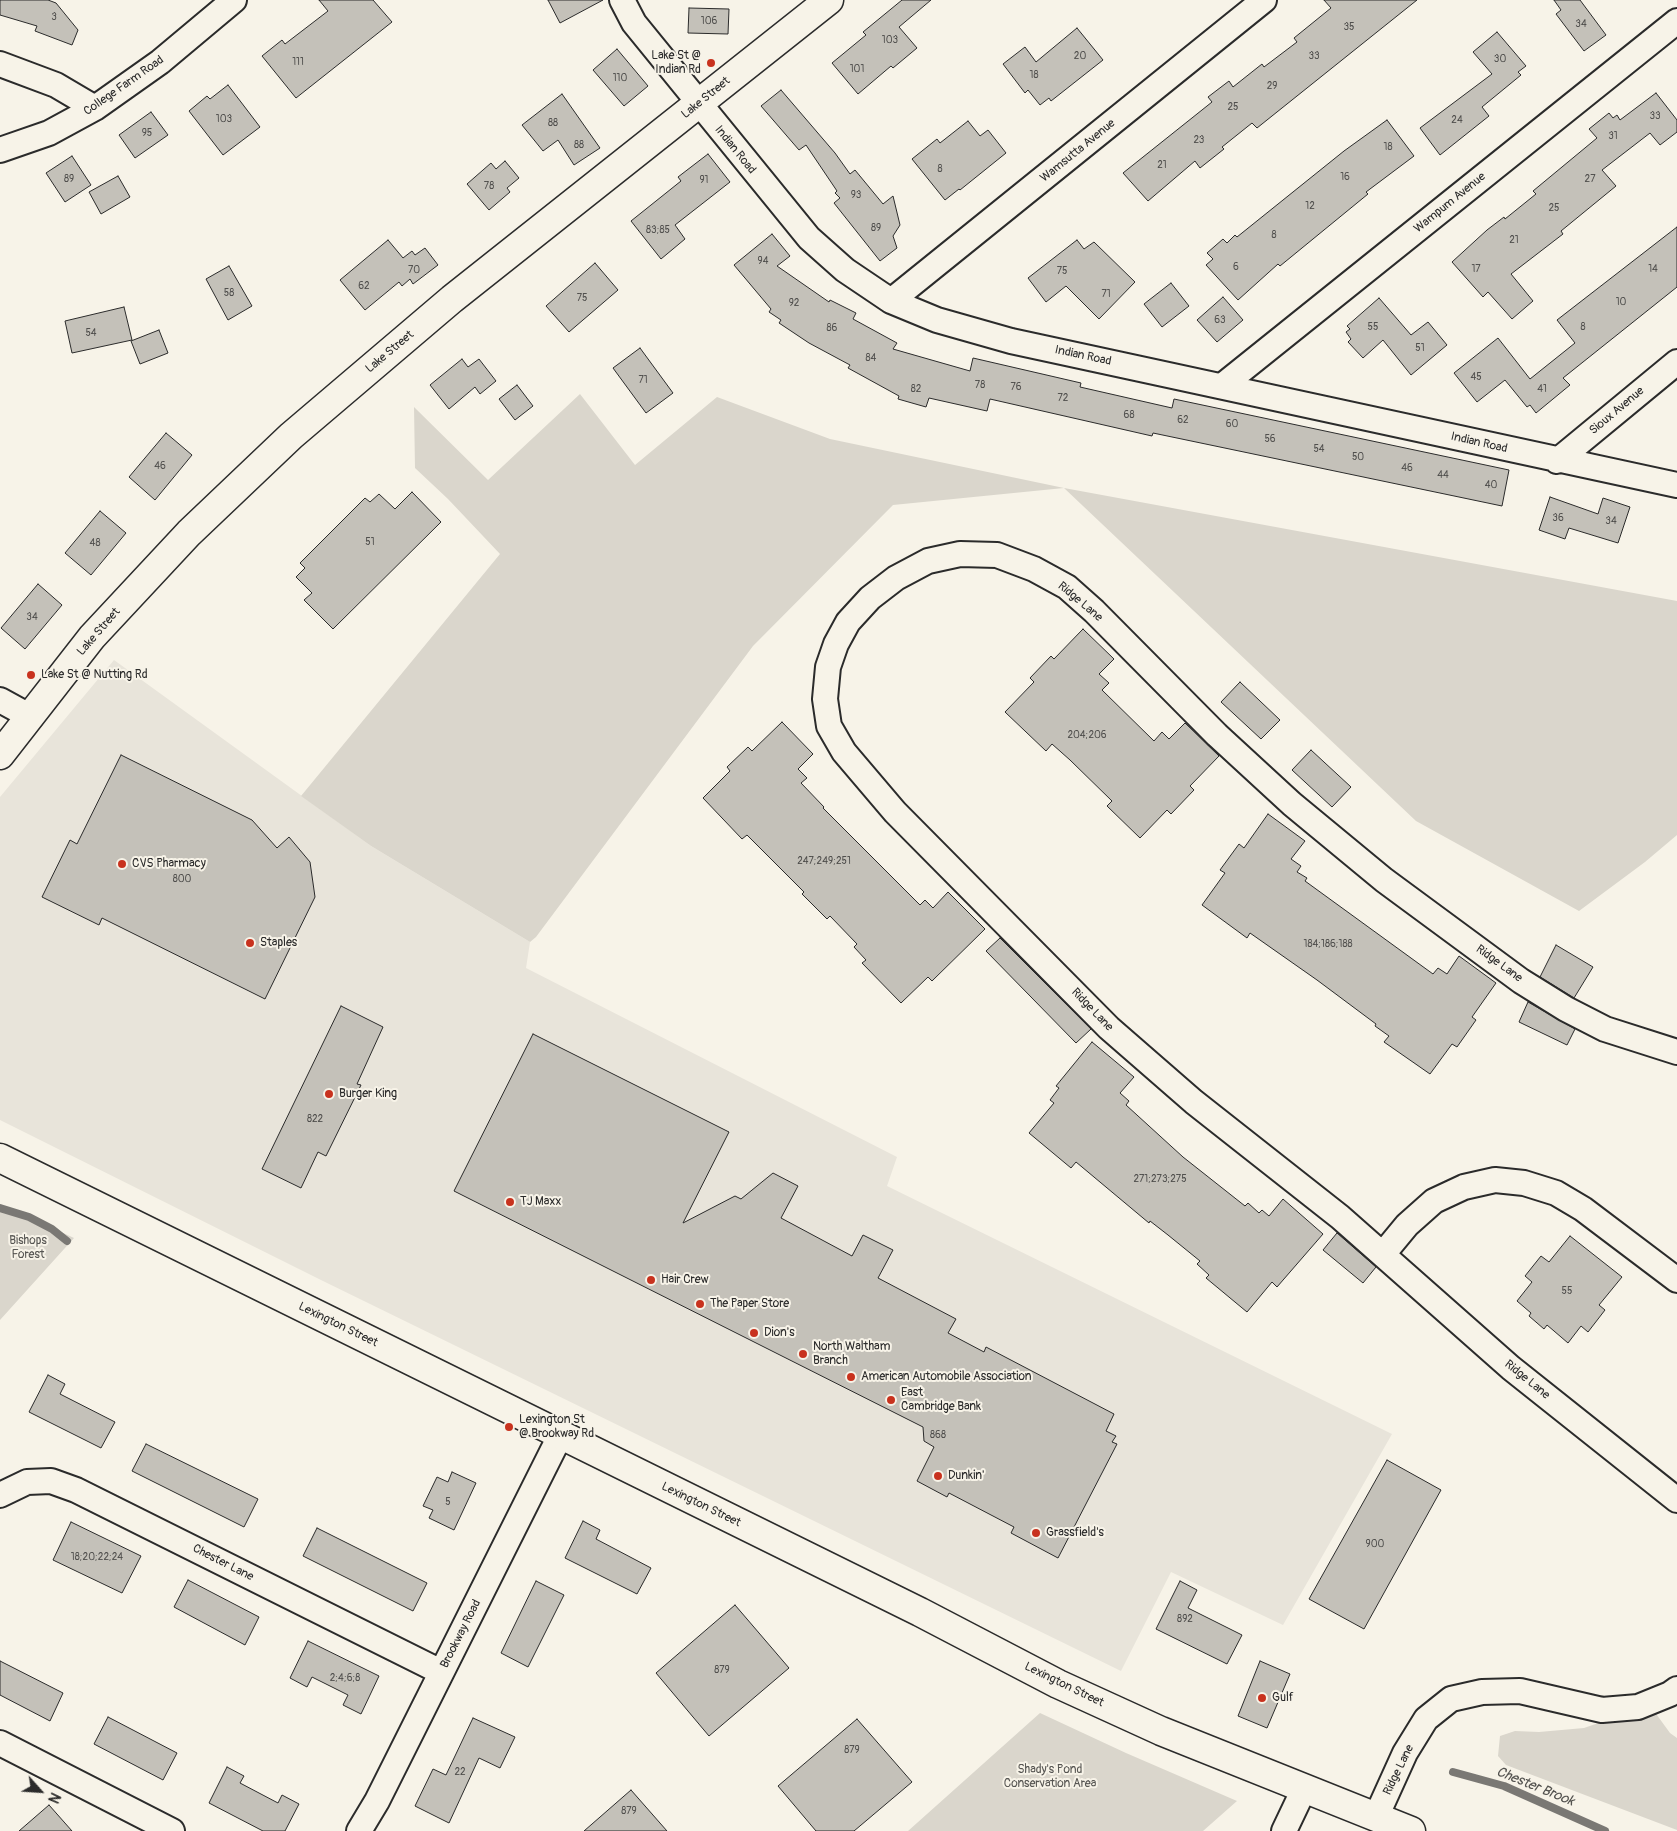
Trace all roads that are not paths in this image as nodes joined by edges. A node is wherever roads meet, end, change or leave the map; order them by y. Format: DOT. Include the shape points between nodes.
graph roads {
  1 [pos="234,0"];
  2 [pos="622,0"];
  3 [pos="829,0"];
  4 [pos="1264,0"];
  5 [pos="1677,21"];
  6 [pos="0,64"];
  7 [pos="698,105"];
  8 [pos="95,108"];
  9 [pos="0,150"];
  10 [pos="892,302"];
  11 [pos="1677,362"];
  12 [pos="1222,386"];
  13 [pos="1557,461"];
  14 [pos="1677,486"];
  15 [pos="0,700"];
  16 [pos="30,717"];
  17 [pos="0,754"];
  18 [pos="1677,1052"];
  19 [pos="0,1158"];
  20 [pos="1383,1254"];
  21 [pos="1677,1280"];
  22 [pos="560,1436"];
  23 [pos="0,1495"];
  24 [pos="1677,1500"];
  25 [pos="442,1672"];
  26 [pos="1677,1689"];
  27 [pos="0,1743"];
  28 [pos="1304,1789"];
  29 [pos="1376,1818"];
  30 [pos="172,1831"];
  31 [pos="359,1831"];
  32 [pos="1284,1831"];
  33 [pos="1411,1831"];
  1 -- 8 [label="street, College Farm Road" via="145,73"];
  2 -- 7 [label="street, Indian Road" via="634,23"];
  3 -- 7 [label="main road, Lake Street"];
  4 -- 10 [label="street, Wamsutta Avenue"];
  5 -- 12 [label="street, Wampum Avenue"];
  6 -- 8 [label="street" via="56,85"];
  7 -- 10 [label="street, Indian Road" via="809,238 845,270"];
  7 -- 16 [label="main road, Lake Street" via="452,300 291,436 188,533 92,637"];
  8 -- 9 [label="street, College Farm Road" via="49,133"];
  10 -- 12 [label="street, Indian Road" via="976,333"];
  11 -- 13 [label="street, Sioux Avenue"];
  12 -- 13 [label="street, Indian Road"];
  13 -- 14 [label="street, Indian Road"];
  15 -- 16 [label="street"];
  16 -- 17 [label="main road, Lake Street"];
  18 -- 20 [label="street, Ridge Lane" via="1605,1029 1566,1009 1521,981 1384,880 1242,758 1067,587 1034,569 997,555 960,554 928,561 896,578 870,598 848,622 828,667 825,699 829,726 844,752 895,812 1109,1028 1194,1102"];
  19 -- 22 [label="main road, Lexington Street"];
  20 -- 21 [label="street" via="1407,1225 1434,1201 1464,1187 1495,1180 1524,1183 1556,1193 1583,1209"];
  20 -- 24 [label="street, Ridge Lane" via="1511,1368"];
  22 -- 25 [label="street, Brookway Road"];
  22 -- 28 [label="main road, Lexington Street" via="911,1607 1058,1684 1161,1732"];
  23 -- 25 [label="street, Chester Lane" via="27,1482 51,1481 76,1490"];
  25 -- 31 [label="street, Brookway Road"];
  26 -- 29 [label="street, Ridge Lane" via="1638,1707 1602,1710 1520,1691 1482,1692 1451,1699 1426,1719 1405,1753"];
  27 -- 30 [label="street"];
  28 -- 29 [label="main road, Lexington Street"];
  28 -- 32 [label="street"];
  29 -- 33 [label="main road, Lexington Street"];
}
